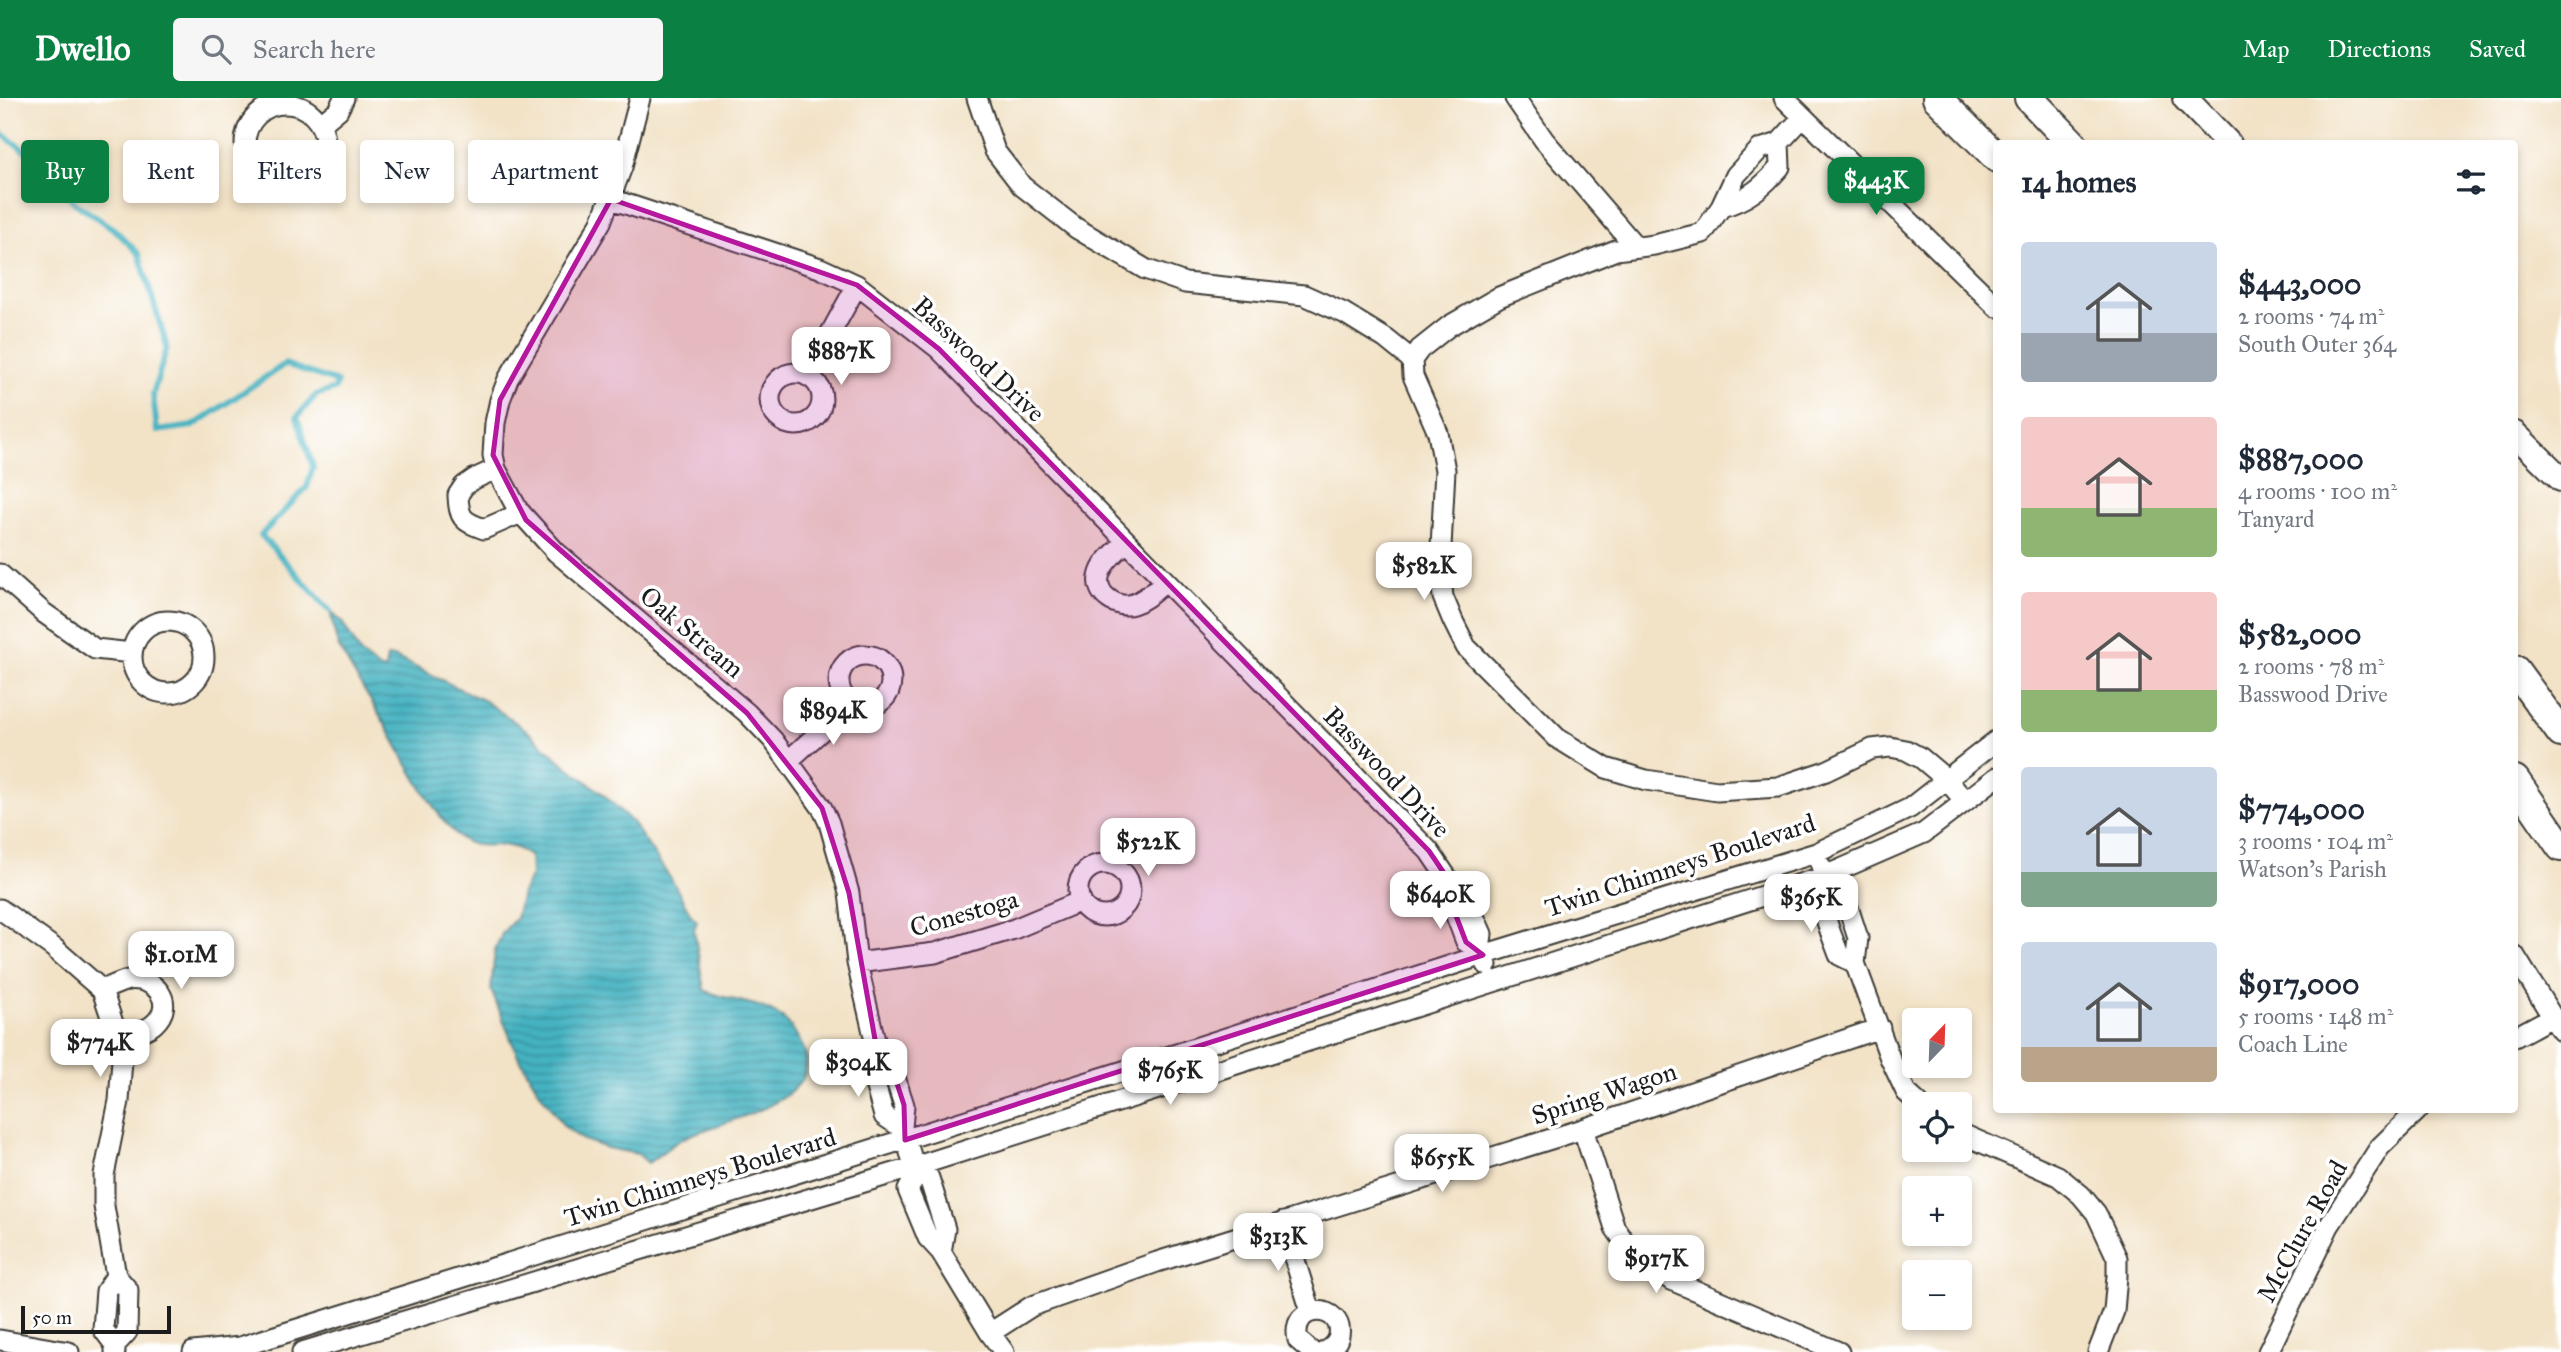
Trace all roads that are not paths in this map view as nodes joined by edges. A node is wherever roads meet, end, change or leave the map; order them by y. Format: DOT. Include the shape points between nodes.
graph roads {
  1 [pos="344,98"];
  2 [pos="640,98"];
  3 [pos="977,98"];
  4 [pos="1516,98"];
  5 [pos="1784,98"];
  6 [pos="1937,98"];
  7 [pos="2029,98"];
  8 [pos="2185,98"];
  9 [pos="1803,117"];
  10 [pos="320,125"];
  11 [pos="2069,140"];
  12 [pos="2224,140"];
  13 [pos="1779,142"];
  14 [pos="1993,154"];
  15 [pos="623,163"];
  16 [pos="609,203"];
  17 [pos="623,203"];
  18 [pos="1721,206"];
  19 [pos="1636,247"];
  20 [pos="858,285"];
  21 [pos="1993,303"];
  22 [pos="1412,360"];
  23 [pos="807,376"];
  24 [pos="2518,437"];
  25 [pos="496,469"];
  26 [pos="2561,479"];
  27 [pos="521,513"];
  28 [pos="1126,542"];
  29 [pos="0,574"];
  30 [pos="1165,582"];
  31 [pos="132,653"];
  32 [pos="2518,674"];
  33 [pos="852,703"];
  34 [pos="2561,733"];
  35 [pos="1993,743"];
  36 [pos="788,761"];
  37 [pos="1946,779"];
  38 [pos="1993,780"];
  39 [pos="2518,784"];
  40 [pos="1965,801"];
  41 [pos="2561,847"];
  42 [pos="1816,853"];
  43 [pos="1827,880"];
  44 [pos="1081,901"];
  45 [pos="0,909"];
  46 [pos="1482,952"];
  47 [pos="2518,961"];
  48 [pos="857,963"];
  49 [pos="1492,981"];
  50 [pos="102,990"];
  51 [pos="2556,1024"];
  52 [pos="1880,1028"];
  53 [pos="2518,1036"];
  54 [pos="118,1038"];
  55 [pos="1906,1092"];
  56 [pos="2415,1113"];
  57 [pos="1583,1129"];
  58 [pos="904,1134"];
  59 [pos="1972,1138"];
  60 [pos="915,1171"];
  61 [pos="1283,1222"];
  62 [pos="1311,1312"];
  63 [pos="990,1334"];
  64 [pos="0,1340"];
  65 [pos="115,1349"];
  66 [pos="69,1352"];
  67 [pos="193,1352"];
  68 [pos="302,1352"];
  69 [pos="1004,1352"];
  70 [pos="1312,1352"];
  71 [pos="1324,1352"];
  72 [pos="1839,1352"];
  73 [pos="2098,1352"];
  74 [pos="2268,1352"];
  1 -- 10 [label="street"];
  2 -- 15 [label="street, Oak Stream"];
  3 -- 22 [label="street" via="995,151 1022,186 1145,269 1185,283 1304,295 1344,313"];
  4 -- 19 [label="street" via="1544,140"];
  5 -- 9 [label="street"];
  6 -- 14 [label="highway"];
  7 -- 11 [label="highway"];
  8 -- 12 [label="main road"];
  9 -- 13 [label="street"];
  9 -- 21 [label="street"];
  10 -- 10 [label="street" via="301,107 275,105 263,110 246,131 247,158 264,179 276,184 303,181 321,162 325,150"];
  13 -- 18 [label="street" via="1760,149 1736,175"];
  13 -- 18 [label="street" via="1780,167 1773,175 1741,201"];
  16 -- 25 [label="street, Oak Stream" via="508,379 495,423"];
  17 -- 20 [label="street, Basswood Drive" via="820,268"];
  18 -- 19 [label="street" via="1703,233"];
  19 -- 22 [label="street" via="1616,250 1499,297 1448,326"];
  20 -- 23 [label="street"];
  20 -- 28 [label="street, Basswood Drive" via="939,349"];
  22 -- 37 [label="street" via="1413,376 1438,433 1445,470 1440,567 1443,597 1452,621 1466,648 1557,738 1606,768 1646,780 1717,791 1778,787 1872,749 1890,747 1921,758"];
  24 -- 26 [label="main road"];
  25 -- 27 [label="street, Oak Stream"];
  25 -- 27 [label="street" via="464,486 458,495 461,517 484,529"];
  27 -- 36 [label="street, Oak Stream" via="556,552 747,713"];
  28 -- 30 [label="street, Basswood Drive"];
  28 -- 30 [label="street" via="1107,560 1099,576 1109,600 1133,604"];
  29 -- 31 [label="street" via="95,649"];
  30 -- 46 [label="street, Basswood Drive" via="1429,851 1450,882 1461,887 1482,934"];
  32 -- 34 [label="highway"];
  33 -- 36 [label="street"];
  35 -- 37 [label="street, Twin Chimneys Boulevard"];
  36 -- 48 [label="street, Oak Stream" via="829,823 849,893"];
  37 -- 40 [label="street"];
  37 -- 42 [label="street, Twin Chimneys Boulevard" via="1910,808"];
  38 -- 40 [label="street, Twin Chimneys Boulevard"];
  39 -- 41 [label="highway"];
  40 -- 43 [label="street, Twin Chimneys Boulevard" via="1924,833"];
  42 -- 43 [label="street"];
  42 -- 46 [label="street, Twin Chimneys Boulevard"];
  43 -- 49 [label="street, Twin Chimneys Boulevard"];
  43 -- 52 [label="street" via="1824,911 1839,955 1855,963"];
  44 -- 48 [label="street, Conestoga" via="1014,929 936,953"];
  45 -- 50 [label="street" via="54,947"];
  46 -- 49 [label="street, Basswood Drive"];
  46 -- 58 [label="street, Twin Chimneys Boulevard"];
  47 -- 51 [label="street"];
  48 -- 58 [label="street, Oak Stream" via="876,1045 870,1066 884,1116"];
  49 -- 60 [label="street, Twin Chimneys Boulevard"];
  50 -- 54 [label="street"];
  50 -- 54 [label="street" via="128,980 144,981 159,989 164,1003 153,1026"];
  51 -- 53 [label="street"];
  52 -- 55 [label="street"];
  52 -- 57 [label="street, Spring Wagon"];
  54 -- 65 [label="street" via="122,1060 119,1101 104,1175 104,1206 116,1276 128,1290 127,1332"];
  56 -- 74 [label="street, McClure Road" via="2379,1147 2329,1226"];
  57 -- 61 [label="street, Spring Wagon"];
  57 -- 72 [label="street" via="1615,1228 1645,1264 1671,1280"];
  58 -- 60 [label="street, Oak Stream"];
  58 -- 67 [label="street, Twin Chimneys Boulevard" via="240,1347"];
  59 -- 73 [label="street" via="2058,1175 2096,1213 2117,1258 2114,1311"];
  60 -- 63 [label="street" via="929,1178 946,1230 941,1252"];
  60 -- 68 [label="street, Twin Chimneys Boulevard"];
  61 -- 62 [label="street"];
  61 -- 63 [label="street, Spring Wagon" via="1032,1306"];
  62 -- 70 [label="street" via="1300,1320 1297,1334 1302,1346"];
  62 -- 71 [label="street" via="1331,1315 1339,1327 1337,1341"];
  63 -- 69 [label="street"];
  64 -- 66 [label="street"];
}
